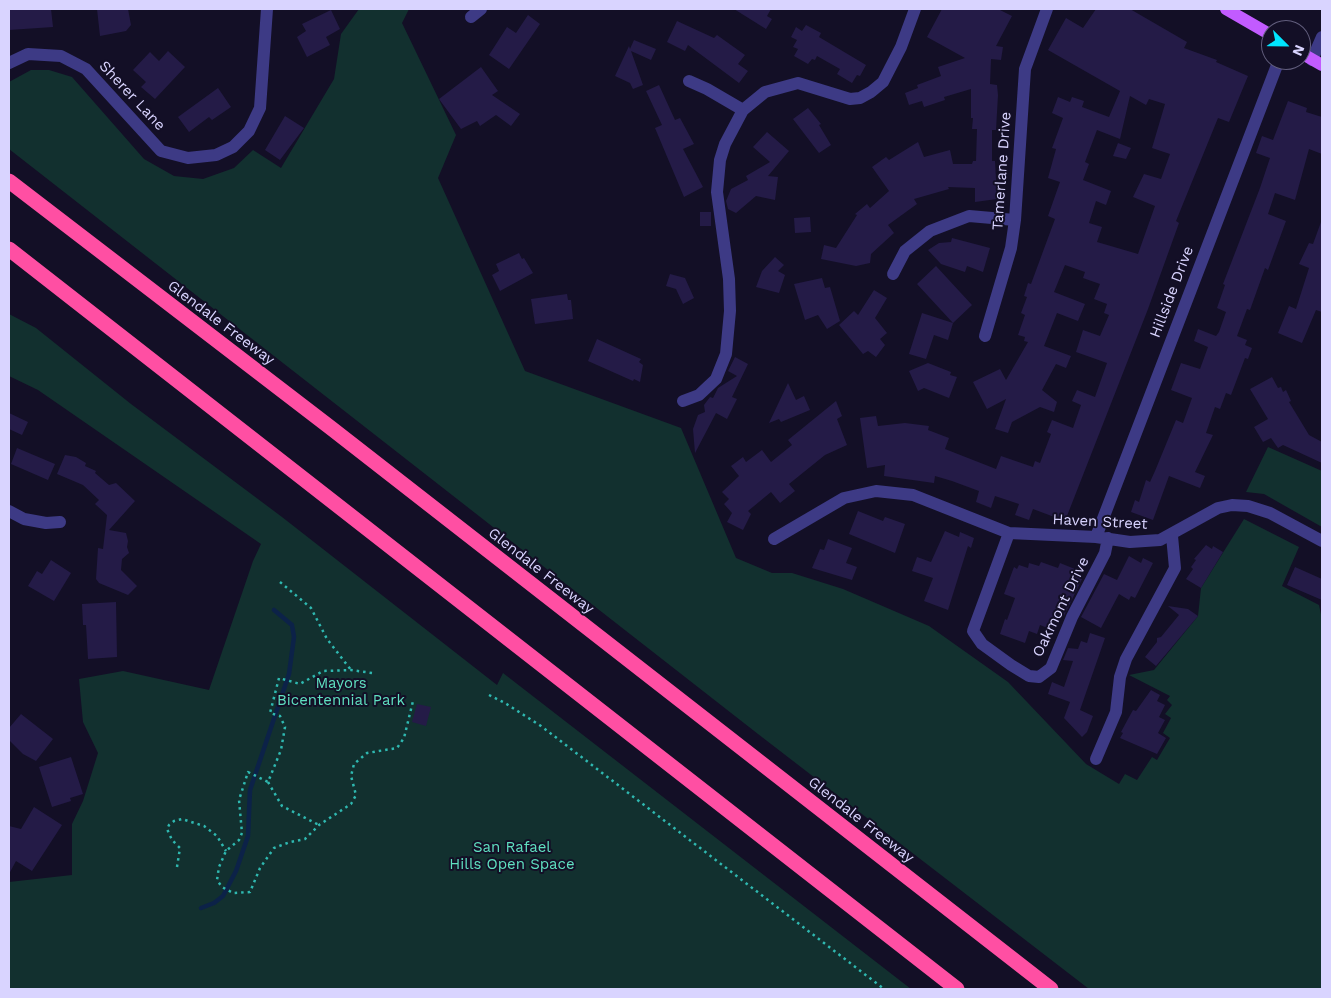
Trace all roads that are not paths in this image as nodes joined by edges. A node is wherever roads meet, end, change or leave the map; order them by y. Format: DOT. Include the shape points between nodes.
graph roads {
  1 [pos="267,9"];
  2 [pos="916,9"];
  3 [pos="1047,9"];
  4 [pos="1226,9"];
  5 [pos="1261,29"];
  6 [pos="1322,37"];
  7 [pos="1312,59"];
  8 [pos="9,63"];
  9 [pos="1275,70"];
  10 [pos="690,81"];
  11 [pos="743,110"];
  12 [pos="9,182"];
  13 [pos="1016,220"];
  14 [pos="9,249"];
  15 [pos="893,274"];
  16 [pos="985,336"];
  17 [pos="683,401"];
  18 [pos="9,511"];
  19 [pos="60,522"];
  20 [pos="1009,533"];
  21 [pos="1172,536"];
  22 [pos="1102,537"];
  23 [pos="774,539"];
  24 [pos="1322,541"];
  25 [pos="1096,759"];
  26 [pos="957,989"];
  27 [pos="1051,989"];
  1 -- 8 [label="street, Sherer Lane" via="260,108 249,131 233,147 216,155 188,158 161,151 86,69 61,56 28,54"];
  2 -- 11 [label="street" via="883,82 871,92 850,99 798,83 765,92"];
  3 -- 13 [label="street, Tamerlane Drive" via="1025,69"];
  4 -- 5 [label="main road"];
  6 -- 7 [label="street"];
  9 -- 22 [label="street, Hillside Drive"];
  10 -- 11 [label="street"];
  11 -- 17 [label="street" via="722,152 717,192 729,279 726,354 716,379 700,395"];
  12 -- 27 [label="highway, Glendale Freeway" via="339,434"];
  13 -- 15 [label="street" via="969,216 930,230 905,251"];
  13 -- 16 [label="street, Tamerlane Drive"];
  14 -- 26 [label="highway"];
  18 -- 19 [label="street" via="24,519"];
  20 -- 22 [label="street, Haven Street"];
  20 -- 22 [label="street, Oakmont Drive" via="973,631 982,644 1029,676 1039,676 1050,668 1072,616 1105,554"];
  20 -- 23 [label="street, Haven Street" via="913,495 876,491 844,498"];
  21 -- 22 [label="street, Haven Street" via="1150,542"];
  21 -- 24 [label="street, Haven Street" via="1199,517 1232,505 1261,509"];
  21 -- 25 [label="street" via="1175,568 1126,659 1120,677 1116,712"];
}
